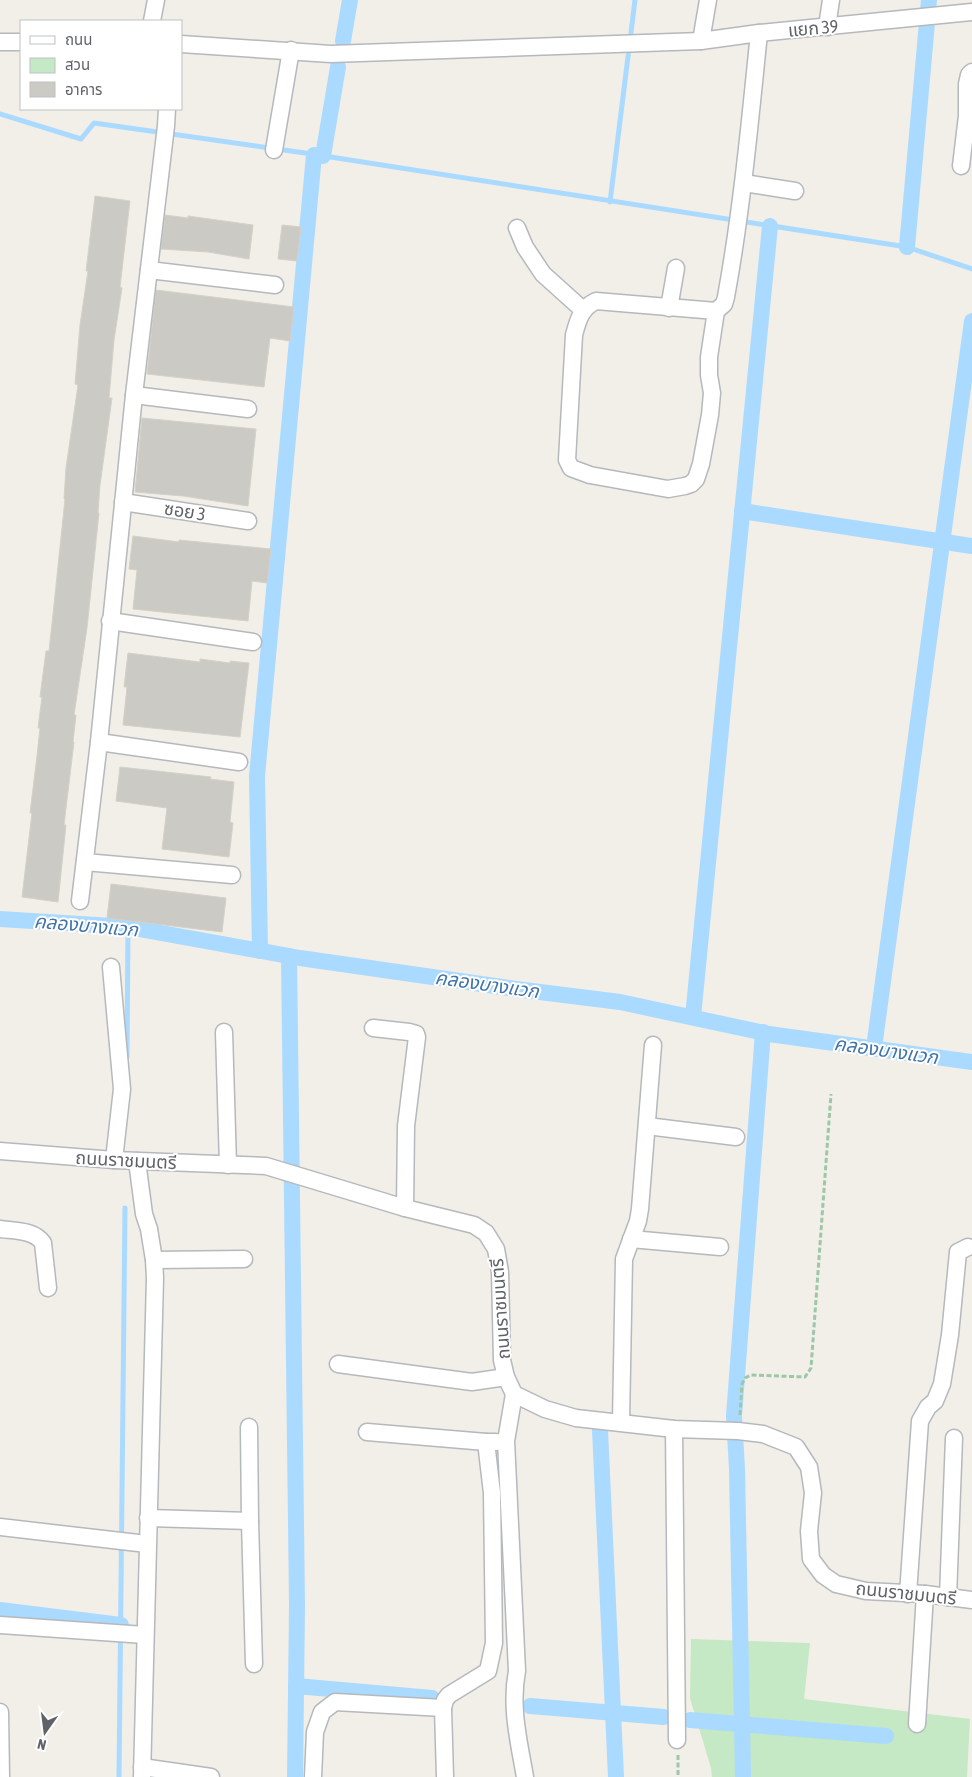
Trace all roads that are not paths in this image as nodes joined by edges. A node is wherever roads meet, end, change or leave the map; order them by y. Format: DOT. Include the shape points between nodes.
graph roads {
  1 [pos="156,0"];
  2 [pos="708,0"];
  3 [pos="831,0"];
  4 [pos="972,12"];
  5 [pos="152,20"];
  6 [pos="827,27"];
  7 [pos="759,33"];
  8 [pos="701,41"];
  9 [pos="0,42"];
  10 [pos="20,42"];
  11 [pos="182,44"];
  12 [pos="291,50"];
  13 [pos="972,72"];
  14 [pos="167,110"];
  15 [pos="274,150"];
  16 [pos="961,166"];
  17 [pos="744,183"];
  18 [pos="795,191"];
  19 [pos="517,228"];
  20 [pos="676,268"];
  21 [pos="149,270"];
  22 [pos="275,285"];
  23 [pos="669,308"];
  24 [pos="583,310"];
  25 [pos="716,312"];
  26 [pos="134,395"];
  27 [pos="248,409"];
  28 [pos="123,502"];
  29 [pos="248,521"];
  30 [pos="110,620"];
  31 [pos="253,642"];
  32 [pos="99,742"];
  33 [pos="239,762"];
  34 [pos="85,862"];
  35 [pos="232,876"];
  36 [pos="80,901"];
  37 [pos="111,967"];
  38 [pos="373,1028"];
  39 [pos="224,1032"];
  40 [pos="653,1044"];
  41 [pos="647,1126"];
  42 [pos="736,1137"];
  43 [pos="0,1151"];
  44 [pos="114,1160"];
  45 [pos="138,1162"];
  46 [pos="228,1165"];
  47 [pos="404,1208"];
  48 [pos="0,1229"];
  49 [pos="631,1239"];
  50 [pos="720,1247"];
  51 [pos="968,1247"];
  52 [pos="244,1259"];
  53 [pos="154,1260"];
  54 [pos="48,1288"];
  55 [pos="338,1364"];
  56 [pos="506,1377"];
  57 [pos="514,1394"];
  58 [pos="621,1422"];
  59 [pos="250,1427"];
  60 [pos="674,1429"];
  61 [pos="367,1432"];
  62 [pos="954,1438"];
  63 [pos="506,1441"];
  64 [pos="486,1442"];
  65 [pos="148,1518"];
  66 [pos="250,1521"];
  67 [pos="0,1527"];
  68 [pos="142,1544"];
  69 [pos="908,1594"];
  70 [pos="925,1594"];
  71 [pos="948,1597"];
  72 [pos="972,1600"];
  73 [pos="0,1625"];
  74 [pos="141,1634"];
  75 [pos="494,1643"];
  76 [pos="515,1644"];
  77 [pos="254,1664"];
  78 [pos="443,1708"];
  79 [pos="0,1712"];
  80 [pos="918,1724"];
  81 [pos="677,1740"];
  82 [pos="0,1743"];
  83 [pos="142,1772"];
  84 [pos="1,1777"];
  85 [pos="211,1777"];
  86 [pos="313,1777"];
  87 [pos="446,1777"];
  88 [pos="526,1777"];
  1 -- 5 [label="street"];
  2 -- 8 [label="street"];
  3 -- 6 [label="street"];
  4 -- 6 [label="street, แยก 39"];
  6 -- 7 [label="street, แยก 39"];
  7 -- 8 [label="street, แยก 39"];
  7 -- 17 [label="street"];
  8 -- 12 [label="street, แยก 39" via="349,54"];
  9 -- 10 [label="street"];
  11 -- 12 [label="street, แยก 39"];
  12 -- 15 [label="street"];
  13 -- 16 [label="street" via="967,84"];
  14 -- 21 [label="street"];
  17 -- 18 [label="street"];
  17 -- 25 [label="street" via="726,297"];
  19 -- 24 [label="street" via="544,274"];
  20 -- 23 [label="street"];
  21 -- 22 [label="street"];
  21 -- 26 [label="street"];
  23 -- 24 [label="street" via="596,302"];
  23 -- 25 [label="street"];
  24 -- 25 [label="street" via="574,335 567,460 572,468 590,474 668,489 691,484 701,464 712,393 709,357"];
  26 -- 27 [label="street"];
  26 -- 28 [label="street"];
  28 -- 29 [label="street, ซอย 3"];
  28 -- 30 [label="street"];
  30 -- 31 [label="street"];
  30 -- 32 [label="street"];
  32 -- 33 [label="street"];
  32 -- 34 [label="street"];
  34 -- 35 [label="street"];
  34 -- 36 [label="street"];
  37 -- 44 [label="street" via="122,1090"];
  38 -- 47 [label="street" via="409,1032 417,1036 406,1126"];
  39 -- 46 [label="street"];
  40 -- 41 [label="street"];
  41 -- 42 [label="street"];
  41 -- 49 [label="street" via="640,1209"];
  43 -- 44 [label="street, ถนนราชมนตรี"];
  44 -- 45 [label="street, ถนนราชมนตรี"];
  45 -- 46 [label="street, ถนนราชมนตรี"];
  45 -- 53 [label="street"];
  46 -- 47 [label="street, ถนนราชมนตรี" via="283,1170"];
  47 -- 56 [label="street, ถนนราชมนตรี" via="474,1225 486,1233 496,1249 500,1272 502,1360"];
  48 -- 54 [label="street" via="39,1237 43,1243"];
  49 -- 50 [label="street"];
  49 -- 58 [label="street" via="624,1259"];
  51 -- 69 [label="street" via="958,1252 942,1384 920,1421"];
  52 -- 53 [label="street"];
  53 -- 65 [label="street"];
  55 -- 56 [label="street" via="472,1382"];
  56 -- 57 [label="street, ถนนราชมนตรี"];
  57 -- 58 [label="street, ถนนราชมนตรี" via="553,1412 576,1418"];
  57 -- 63 [label="street"];
  58 -- 60 [label="street, ถนนราชมนตรี"];
  59 -- 66 [label="street"];
  60 -- 69 [label="street, ถนนราชมนตรี" via="763,1434 796,1447 809,1467 813,1493 809,1531 811,1559 823,1575 836,1584 866,1591"];
  60 -- 81 [label="street"];
  61 -- 64 [label="street"];
  62 -- 71 [label="street"];
  63 -- 64 [label="street"];
  63 -- 76 [label="street"];
  64 -- 75 [label="street" via="492,1493"];
  65 -- 66 [label="street"];
  65 -- 68 [label="street"];
  66 -- 77 [label="street"];
  67 -- 68 [label="street"];
  68 -- 74 [label="street"];
  69 -- 70 [label="street, ถนนราชมนตรี"];
  70 -- 71 [label="street, ถนนราชมนตรี"];
  70 -- 80 [label="street"];
  71 -- 72 [label="street, ถนนราชมนตรี"];
  73 -- 74 [label="street"];
  74 -- 83 [label="street"];
  75 -- 76 [label="street"];
  75 -- 78 [label="street" via="488,1671 449,1695"];
  76 -- 88 [label="street" via="515,1722"];
  78 -- 86 [label="street" via="335,1702 322,1712 314,1732"];
  78 -- 87 [label="street"];
  79 -- 82 [label="street"];
  82 -- 84 [label="street"];
  83 -- 85 [label="street"];
}
